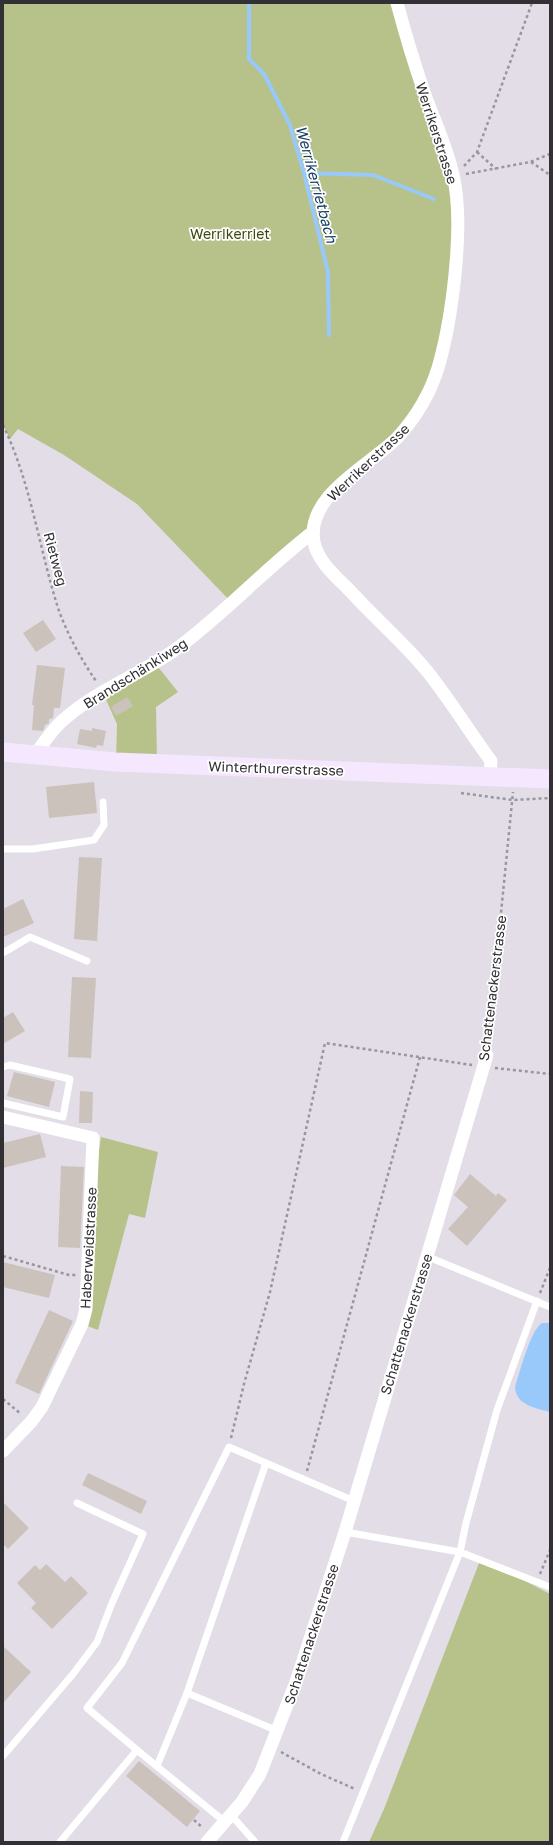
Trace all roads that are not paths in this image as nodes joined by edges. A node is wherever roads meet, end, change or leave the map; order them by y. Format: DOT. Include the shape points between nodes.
graph roads {
  1 [pos="397,3"];
  2 [pos="312,532"];
  3 [pos="3,752"];
  4 [pos="35,755"];
  5 [pos="490,776"];
  6 [pos="550,779"];
  7 [pos="103,802"];
  8 [pos="3,849"];
  9 [pos="3,953"];
  10 [pos="87,961"];
  11 [pos="485,1060"];
  12 [pos="3,1067"];
  13 [pos="3,1103"];
  14 [pos="3,1117"];
  15 [pos="426,1256"];
  16 [pos="537,1301"];
  17 [pos="550,1306"];
  18 [pos="3,1450"];
  19 [pos="266,1463"];
  20 [pos="354,1501"];
  21 [pos="77,1503"];
  22 [pos="345,1532"];
  23 [pos="460,1552"];
  24 [pos="550,1587"];
  25 [pos="186,1693"];
  26 [pos="278,1731"];
  27 [pos="137,1750"];
  28 [pos="3,1756"];
  29 [pos="157,1766"];
  30 [pos="228,1819"];
  31 [pos="60,1842"];
  32 [pos="207,1842"];
  33 [pos="255,1842"];
  34 [pos="343,1842"];
  1 -- 2 [label="street, Werrikerstrasse" via="413,58 454,176 457,220 452,291 443,348 430,389 418,412 397,438 331,494 320,508"];
  2 -- 4 [label="street, Brandschänkiweg" via="193,636 155,664 78,708 60,723"];
  2 -- 5 [label="street" via="317,553 323,563 426,670 491,761"];
  3 -- 4 [label="main road, Winterthurerstrasse"];
  4 -- 5 [label="main road, Winterthurerstrasse" via="116,762"];
  5 -- 6 [label="main road, Winterthurerstrasse"];
  7 -- 8 [label="lane" via="104,825 94,840 33,849"];
  9 -- 10 [label="lane" via="30,937"];
  11 -- 15 [label="street, Schattenackerstrasse"];
  12 -- 13 [label="lane" via="10,1065 70,1079 63,1117"];
  14 -- 18 [label="street, Haberweidstrasse" via="93,1138 88,1276 86,1309 82,1324 42,1407"];
  15 -- 16 [label="lane"];
  15 -- 20 [label="street, Schattenackerstrasse"];
  16 -- 17 [label="lane"];
  16 -- 23 [label="lane" via="497,1410"];
  19 -- 20 [label="lane"];
  19 -- 25 [label="lane"];
  19 -- 27 [label="lane" via="229,1447 122,1664 87,1708"];
  20 -- 22 [label="street, Schattenackerstrasse"];
  21 -- 28 [label="lane" via="143,1534 112,1603 98,1642 74,1674"];
  22 -- 23 [label="lane"];
  22 -- 26 [label="street, Schattenackerstrasse"];
  23 -- 24 [label="lane" via="538,1580"];
  23 -- 34 [label="lane"];
  25 -- 26 [label="lane"];
  25 -- 29 [label="lane"];
  26 -- 30 [label="street, Schattenackerstrasse" via="251,1790"];
  27 -- 29 [label="lane"];
  27 -- 31 [label="lane"];
  29 -- 30 [label="lane"];
  30 -- 32 [label="street, Schattenackerstrasse"];
  30 -- 33 [label="lane"];
}
